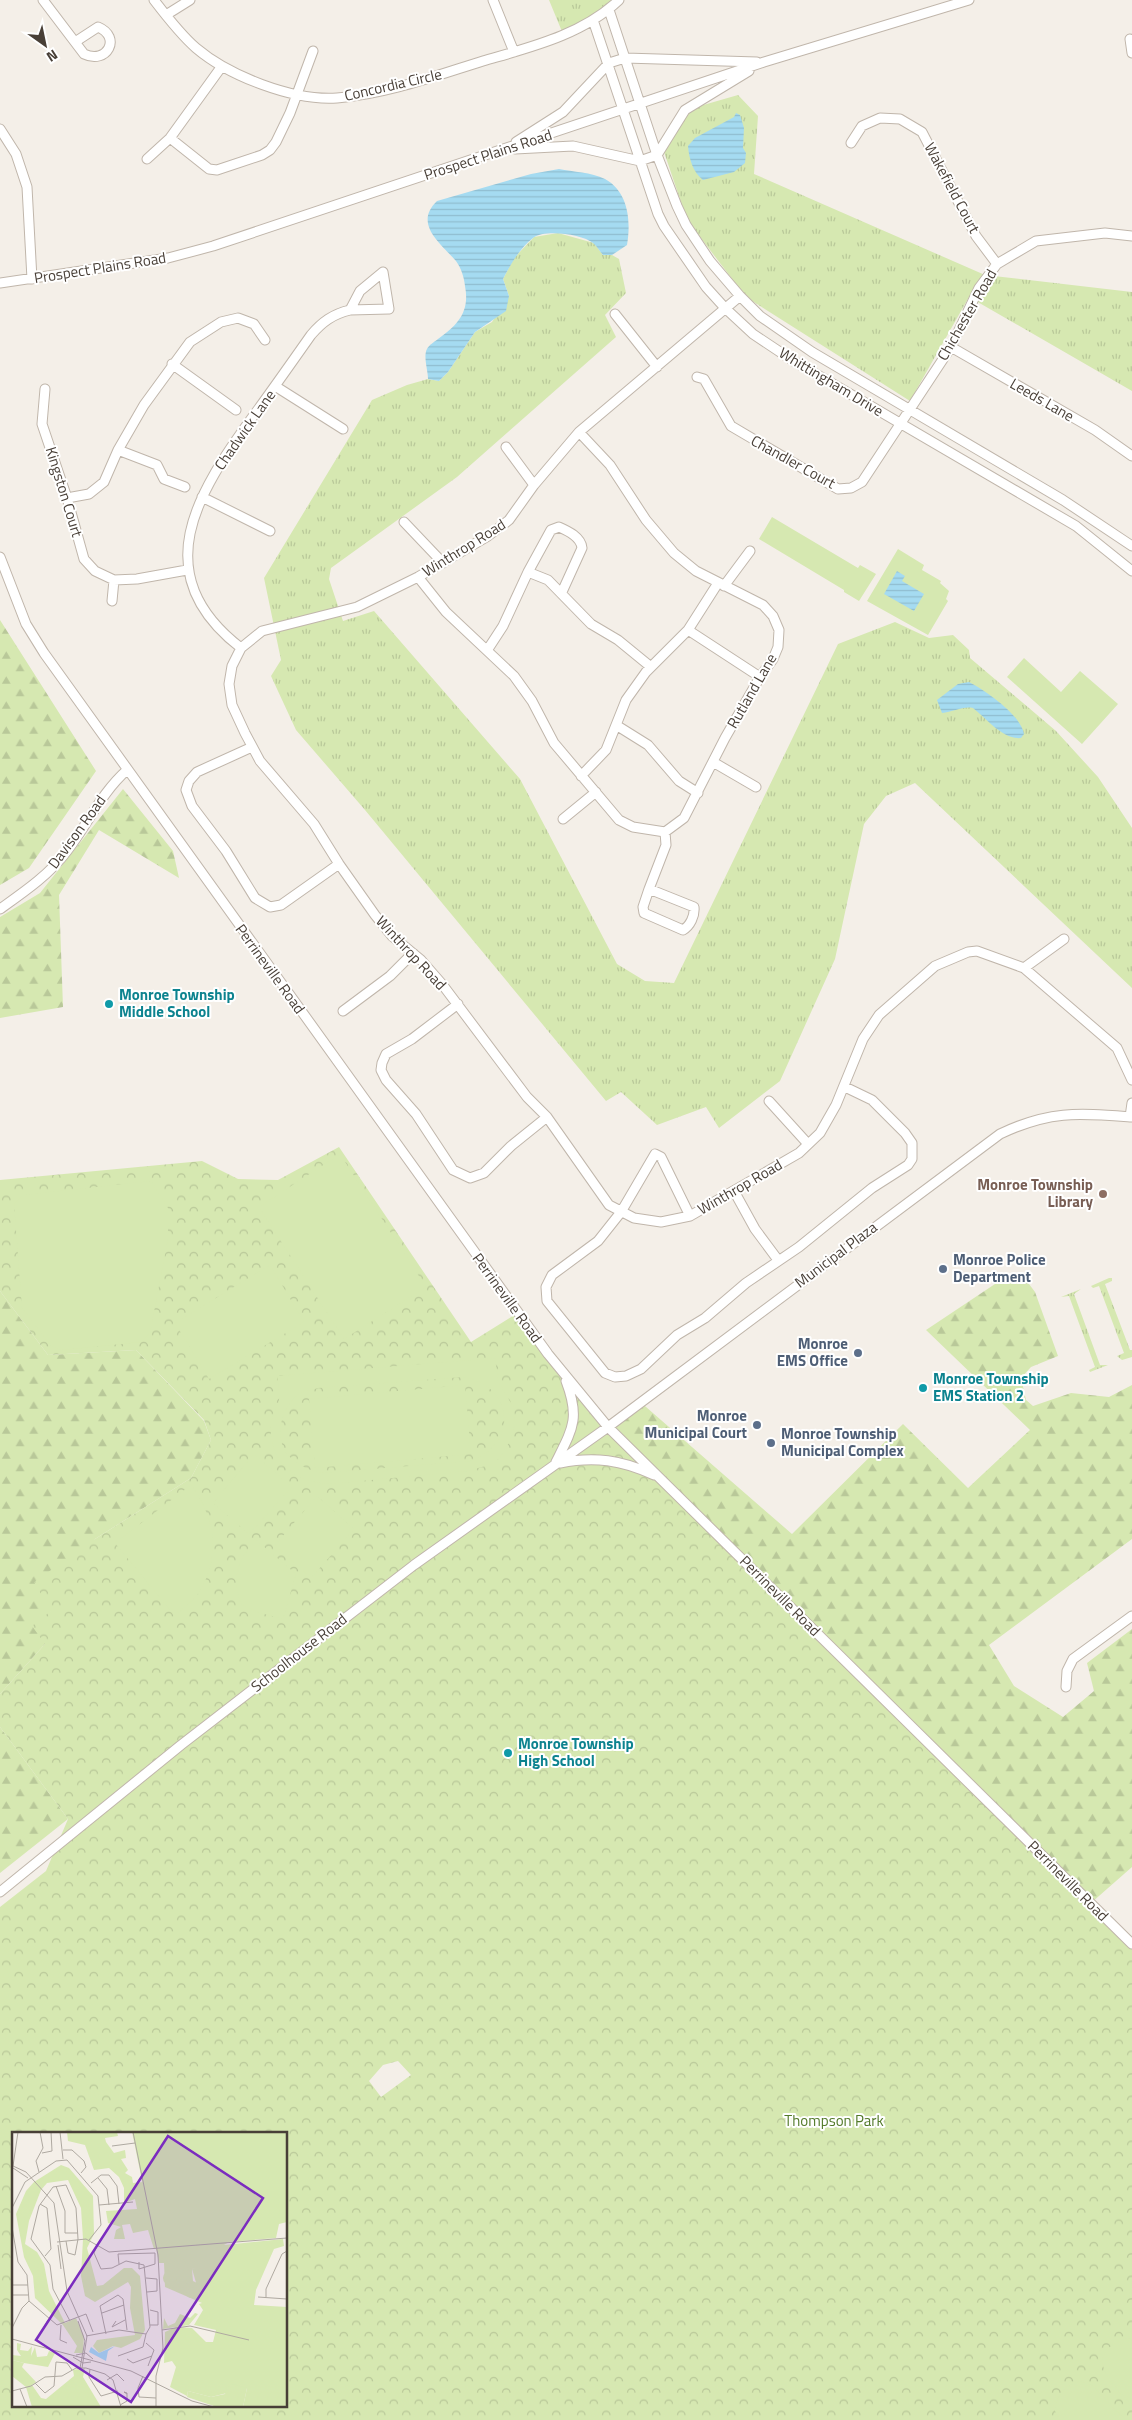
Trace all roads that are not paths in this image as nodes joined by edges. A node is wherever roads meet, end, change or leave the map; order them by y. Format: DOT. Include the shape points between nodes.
graph roads {
  1 [pos="43,0"];
  2 [pos="154,0"];
  3 [pos="190,0"];
  4 [pos="493,0"];
  5 [pos="619,0"];
  6 [pos="969,0"];
  7 [pos="609,10"];
  8 [pos="166,15"];
  9 [pos="593,20"];
  10 [pos="1130,39"];
  11 [pos="75,42"];
  12 [pos="313,51"];
  13 [pos="514,52"];
  14 [pos="1132,53"];
  15 [pos="625,58"];
  16 [pos="764,62"];
  17 [pos="609,63"];
  18 [pos="222,66"];
  19 [pos="297,93"];
  20 [pos="640,104"];
  21 [pos="623,109"];
  22 [pos="0,129"];
  23 [pos="170,138"];
  24 [pos="851,143"];
  25 [pos="504,149"];
  26 [pos="657,155"];
  27 [pos="147,159"];
  28 [pos="640,161"];
  29 [pos="1132,236"];
  30 [pos="996,264"];
  31 [pos="32,279"];
  32 [pos="0,283"];
  33 [pos="740,296"];
  34 [pos="725,308"];
  35 [pos="350,310"];
  36 [pos="615,314"];
  37 [pos="266,340"];
  38 [pos="951,347"];
  39 [pos="172,364"];
  40 [pos="656,367"];
  41 [pos="698,377"];
  42 [pos="275,386"];
  43 [pos="46,389"];
  44 [pos="236,410"];
  45 [pos="909,410"];
  46 [pos="900,423"];
  47 [pos="343,429"];
  48 [pos="579,432"];
  49 [pos="506,447"];
  50 [pos="118,450"];
  51 [pos="1132,456"];
  52 [pos="534,485"];
  53 [pos="185,488"];
  54 [pos="202,497"];
  55 [pos="67,498"];
  56 [pos="404,522"];
  57 [pos="270,531"];
  58 [pos="1132,546"];
  59 [pos="750,551"];
  60 [pos="0,556"];
  61 [pos="443,563"];
  62 [pos="187,570"];
  63 [pos="1132,571"];
  64 [pos="528,572"];
  65 [pos="418,577"];
  66 [pos="114,580"];
  67 [pos="721,584"];
  68 [pos="562,592"];
  69 [pos="112,601"];
  70 [pos="688,630"];
  71 [pos="241,648"];
  72 [pos="488,649"];
  73 [pos="651,666"];
  74 [pos="760,677"];
  75 [pos="616,725"];
  76 [pos="252,747"];
  77 [pos="713,762"];
  78 [pos="127,770"];
  79 [pos="581,776"];
  80 [pos="756,787"];
  81 [pos="596,792"];
  82 [pos="698,793"];
  83 [pos="563,819"];
  84 [pos="665,832"];
  85 [pos="339,864"];
  86 [pos="649,889"];
  87 [pos="0,909"];
  88 [pos="1064,939"];
  89 [pos="413,953"];
  90 [pos="1024,968"];
  91 [pos="458,1004"];
  92 [pos="343,1010"];
  93 [pos="1130,1066"];
  94 [pos="1132,1080"];
  95 [pos="845,1086"];
  96 [pos="770,1101"];
  97 [pos="1132,1103"];
  98 [pos="547,1117"];
  99 [pos="1131,1117"];
  100 [pos="808,1144"];
  101 [pos="734,1191"];
  102 [pos="621,1212"];
  103 [pos="690,1216"];
  104 [pos="778,1260"];
  105 [pos="563,1373"];
  106 [pos="608,1427"];
  107 [pos="555,1464"];
  108 [pos="660,1478"];
  109 [pos="1132,1616"];
  110 [pos="1066,1687"];
  111 [pos="0,1892"];
  112 [pos="1132,1944"];
  1 -- 11 [label="street"];
  2 -- 8 [label="street, Concordia Circle"];
  3 -- 8 [label="street"];
  4 -- 13 [label="street"];
  5 -- 7 [label="street, Concordia Circle"];
  6 -- 16 [label="street, Prospect Plains Road"];
  7 -- 9 [label="street, Concordia Circle"];
  7 -- 15 [label="street, Whittingham Drive"];
  8 -- 18 [label="street, Concordia Circle" via="196,48"];
  9 -- 13 [label="street, Concordia Circle" via="560,38"];
  9 -- 17 [label="street, Whittingham Drive"];
  10 -- 14 [label="street"];
  12 -- 19 [label="street"];
  13 -- 19 [label="street, Concordia Circle" via="364,95 334,98"];
  15 -- 16 [label="street"];
  15 -- 17 [label="street"];
  15 -- 20 [label="street, Whittingham Drive"];
  16 -- 20 [label="street, Prospect Plains Road"];
  16 -- 26 [label="street" via="686,110"];
  17 -- 21 [label="street, Whittingham Drive"];
  17 -- 25 [label="street" via="563,112"];
  18 -- 19 [label="street, Concordia Circle" via="264,85"];
  18 -- 23 [label="street"];
  19 -- 23 [label="street" via="276,142 262,155 217,170 209,169"];
  20 -- 21 [label="street, Prospect Plains Road"];
  20 -- 26 [label="street, Whittingham Drive"];
  21 -- 25 [label="street, Prospect Plains Road"];
  21 -- 28 [label="street, Whittingham Drive"];
  22 -- 31 [label="street" via="16,154 27,187"];
  23 -- 27 [label="street"];
  24 -- 30 [label="street, Wakefield Court" via="862,126 880,118 900,119 922,132 976,236"];
  25 -- 28 [label="street" via="572,146"];
  25 -- 31 [label="street, Prospect Plains Road" via="213,246 168,258"];
  26 -- 28 [label="street"];
  26 -- 33 [label="street, Whittingham Drive" via="686,225 710,261"];
  28 -- 34 [label="street, Whittingham Drive" via="664,226 706,287"];
  29 -- 30 [label="street, Chichester Road" via="1105,234 1036,241"];
  30 -- 38 [label="street, Chichester Road" via="979,288"];
  31 -- 32 [label="street, Prospect Plains Road"];
  33 -- 34 [label="street, Winthrop Road"];
  33 -- 45 [label="street, Whittingham Drive" via="760,316 812,352"];
  34 -- 40 [label="street, Winthrop Road"];
  34 -- 46 [label="street, Whittingham Drive" via="753,334 792,360"];
  35 -- 35 [label="street" via="389,309 383,272 360,291"];
  35 -- 42 [label="street, Chadwick Lane" via="336,313 321,324"];
  36 -- 40 [label="street"];
  37 -- 39 [label="street" via="254,324 238,318 221,322 190,342"];
  38 -- 45 [label="street, Chichester Road"];
  38 -- 51 [label="street, Leeds Lane" via="1095,430"];
  39 -- 44 [label="street"];
  39 -- 50 [label="street"];
  40 -- 48 [label="street, Winthrop Road"];
  41 -- 46 [label="street, Chandler Court" via="704,379 731,426 838,489 851,488 862,482"];
  42 -- 47 [label="street"];
  42 -- 54 [label="street, Chadwick Lane" via="221,460"];
  43 -- 55 [label="street, Kingston Court" via="42,424"];
  45 -- 46 [label="street, Chandler Court"];
  45 -- 58 [label="street, Whittingham Drive" via="1063,500"];
  46 -- 63 [label="street, Whittingham Drive" via="1076,526"];
  48 -- 52 [label="street, Winthrop Road"];
  48 -- 67 [label="street, Rutland Lane" via="610,466 646,520 674,553 696,571"];
  49 -- 52 [label="street"];
  50 -- 53 [label="street" via="157,465 164,479"];
  50 -- 55 [label="street" via="104,482 89,494"];
  52 -- 61 [label="street, Winthrop Road" via="509,520"];
  54 -- 57 [label="street"];
  54 -- 62 [label="street, Chadwick Lane" via="188,541"];
  55 -- 66 [label="street, Kingston Court" via="84,559 96,571"];
  56 -- 61 [label="street"];
  59 -- 67 [label="street"];
  60 -- 78 [label="street, Perrineville Road" via="26,624"];
  61 -- 65 [label="street, Winthrop Road"];
  62 -- 66 [label="street"];
  62 -- 71 [label="street, Chadwick Lane" via="206,615 222,634"];
  64 -- 68 [label="street" via="548,580"];
  64 -- 68 [label="street" via="551,530 560,526 582,542"];
  64 -- 72 [label="street" via="503,626"];
  65 -- 71 [label="street, Winthrop Road" via="357,608 262,631"];
  65 -- 72 [label="street" via="446,612"];
  66 -- 69 [label="street"];
  67 -- 70 [label="street"];
  67 -- 74 [label="street, Rutland Lane" via="763,605 779,630 778,647"];
  68 -- 73 [label="street" via="591,624"];
  70 -- 73 [label="street"];
  70 -- 74 [label="street"];
  71 -- 76 [label="street, Winthrop Road" via="232,666 229,684 232,705"];
  72 -- 79 [label="street" via="514,676 532,701 554,743"];
  73 -- 75 [label="street" via="626,700"];
  74 -- 77 [label="street, Rutland Lane"];
  75 -- 79 [label="street" via="606,750"];
  75 -- 82 [label="street" via="648,745 680,781"];
  76 -- 85 [label="street, Winthrop Road" via="260,761 314,824"];
  76 -- 85 [label="street" via="197,772 186,790 192,806 226,850 255,898 270,907 281,905"];
  77 -- 80 [label="street"];
  77 -- 82 [label="street, Rutland Lane"];
  78 -- 87 [label="street, Davison Road" via="115,780 67,851 40,880"];
  78 -- 105 [label="street, Perrineville Road"];
  79 -- 81 [label="street"];
  81 -- 83 [label="street"];
  81 -- 84 [label="street" via="619,820 633,827"];
  82 -- 84 [label="street, Rutland Lane" via="684,818"];
  84 -- 86 [label="street" via="666,845"];
  85 -- 89 [label="street, Winthrop Road" via="392,936"];
  86 -- 86 [label="street" via="644,913 683,930 689,927 694,907"];
  88 -- 90 [label="street"];
  89 -- 91 [label="street, Winthrop Road"];
  89 -- 92 [label="street" via="390,976"];
  90 -- 93 [label="street, Winthrop Road" via="1117,1048"];
  90 -- 95 [label="street, Winthrop Road" via="977,951 935,966 880,1015 863,1039"];
  91 -- 98 [label="street, Winthrop Road" via="527,1097"];
  91 -- 98 [label="street" via="412,1039 386,1054 381,1070 416,1114 453,1170 470,1178 484,1173"];
  93 -- 94 [label="street, Winthrop Road"];
  95 -- 100 [label="street, Winthrop Road" via="820,1133"];
  95 -- 104 [label="street" via="872,1100 905,1133 912,1143 912,1159 800,1247"];
  96 -- 100 [label="street"];
  97 -- 99 [label="street"];
  98 -- 102 [label="street, Winthrop Road" via="609,1205"];
  99 -- 106 [label="street, Municipal Plaza" via="1049,1115 1021,1123 1000,1134"];
  100 -- 101 [label="street, Winthrop Road" via="799,1153"];
  101 -- 103 [label="street, Winthrop Road"];
  101 -- 104 [label="street" via="755,1229"];
  102 -- 103 [label="street, Winthrop Road" via="634,1218 661,1222"];
  102 -- 103 [label="street" via="655,1154 658,1154"];
  102 -- 104 [label="street" via="598,1241 552,1275 546,1287 547,1301 553,1309 600,1368 615,1377 641,1369 677,1335 705,1318"];
  105 -- 106 [label="street, Perrineville Road"];
  105 -- 107 [label="street" via="572,1397 574,1416 572,1433"];
  106 -- 107 [label="street, Schoolhouse Road"];
  106 -- 108 [label="street, Perrineville Road"];
  107 -- 108 [label="street" via="591,1458 608,1459"];
  107 -- 111 [label="street, Schoolhouse Road" via="406,1570 186,1741"];
  108 -- 112 [label="street, Perrineville Road"];
  109 -- 110 [label="street" via="1073,1659 1066,1671"];
}
